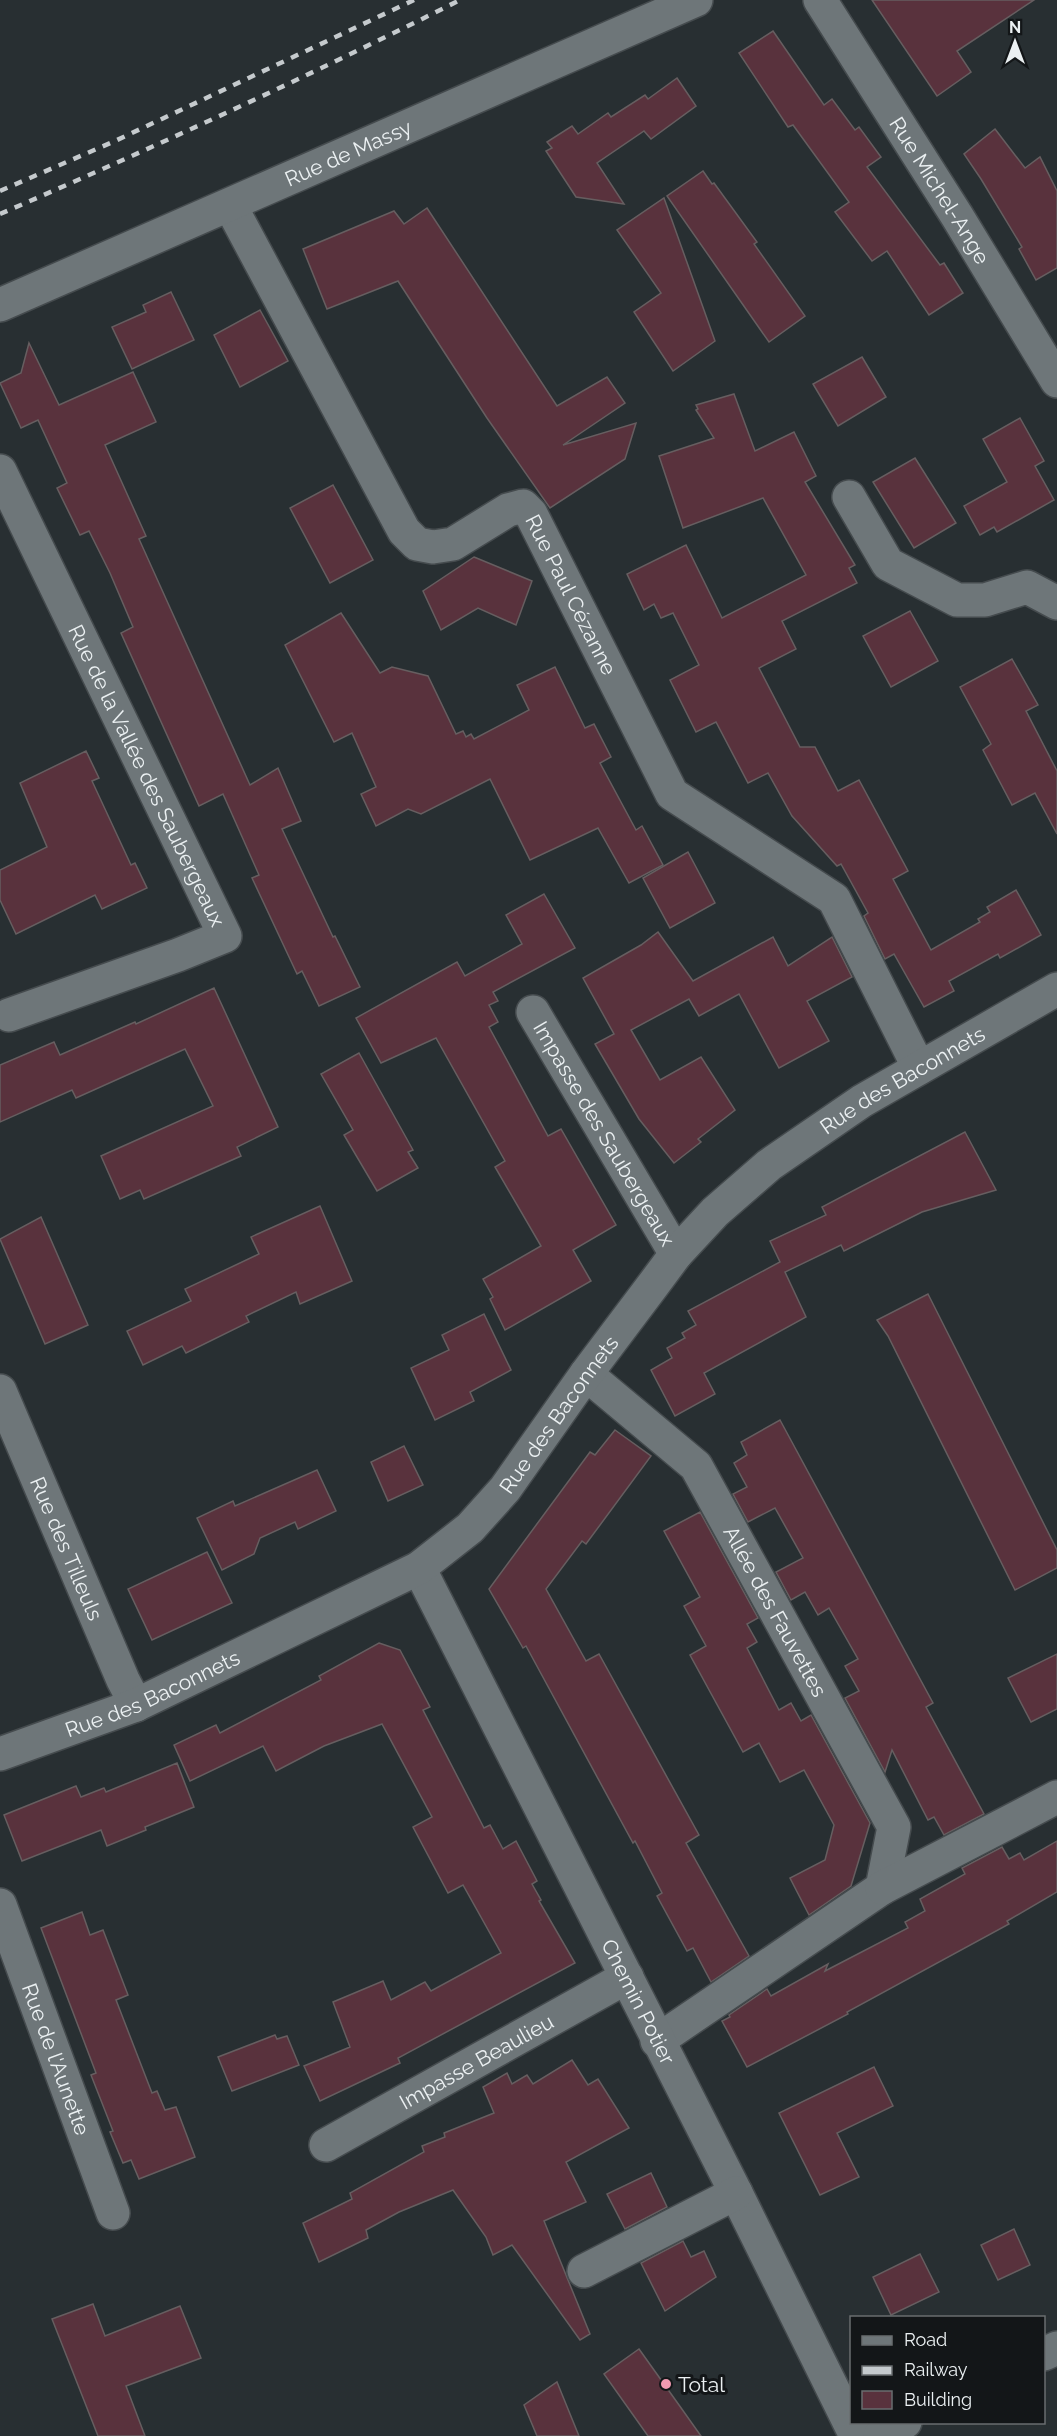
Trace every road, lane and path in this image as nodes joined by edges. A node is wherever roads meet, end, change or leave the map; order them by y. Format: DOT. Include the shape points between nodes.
graph roads {
  1 [pos="696,0"];
  2 [pos="820,0"];
  3 [pos="230,205"];
  4 [pos="0,306"];
  5 [pos="1057,381"];
  6 [pos="0,471"];
  7 [pos="849,497"];
  8 [pos="1057,603"];
  9 [pos="1057,989"];
  10 [pos="3,1009"];
  11 [pos="532,1012"];
  12 [pos="919,1068"];
  13 [pos="676,1254"];
  14 [pos="586,1374"];
  15 [pos="0,1391"];
  16 [pos="419,1568"];
  17 [pos="136,1705"];
  18 [pos="0,1754"];
  19 [pos="1057,1797"];
  20 [pos="882,1887"];
  21 [pos="0,1905"];
  22 [pos="627,1977"];
  23 [pos="657,2041"];
  24 [pos="326,2145"];
  25 [pos="736,2193"];
  26 [pos="113,2214"];
  27 [pos="584,2271"];
  28 [pos="850,2424"];
  29 [pos="901,2424"];
  30 [pos="880,2436"];
  1 -- 3 [label="street, Rue de Massy"];
  2 -- 5 [label="street, Rue Michel-Ange"];
  3 -- 4 [label="street, Rue de Massy"];
  3 -- 12 [label="street, Rue Paul Cézanne" via="404,531 417,544 433,547 453,544 508,510 522,507 531,514 672,794 834,899"];
  6 -- 10 [label="street, Rue de la Vallée des Saubergeaux" via="225,936 178,955"];
  7 -- 8 [label="street" via="888,564 957,600 986,600 1027,587"];
  9 -- 12 [label="street, Rue des Baconnets"];
  11 -- 13 [label="street, Impasse des Saubergeaux"];
  12 -- 13 [label="street, Rue des Baconnets" via="862,1101 769,1165 715,1212"];
  13 -- 14 [label="street, Rue des Baconnets"];
  14 -- 16 [label="street, Rue des Baconnets" via="505,1489 470,1528"];
  14 -- 20 [label="street, Allée des Fauvettes" via="696,1466 894,1827"];
  15 -- 17 [label="street, Rue des Tilleuls"];
  16 -- 17 [label="street, Rue des Baconnets"];
  16 -- 22 [label="street, Chemin Potier"];
  17 -- 18 [label="street, Rue des Baconnets"];
  19 -- 20 [label="street"];
  20 -- 23 [label="street"];
  21 -- 26 [label="street, Rue de l'Aunette"];
  22 -- 23 [label="street, Chemin Potier"];
  22 -- 24 [label="street, Impasse Beaulieu"];
  23 -- 25 [label="street, Chemin Potier"];
  25 -- 27 [label="street"];
  25 -- 28 [label="street, Chemin Potier"];
  29 -- 30 [label="street"];
}
